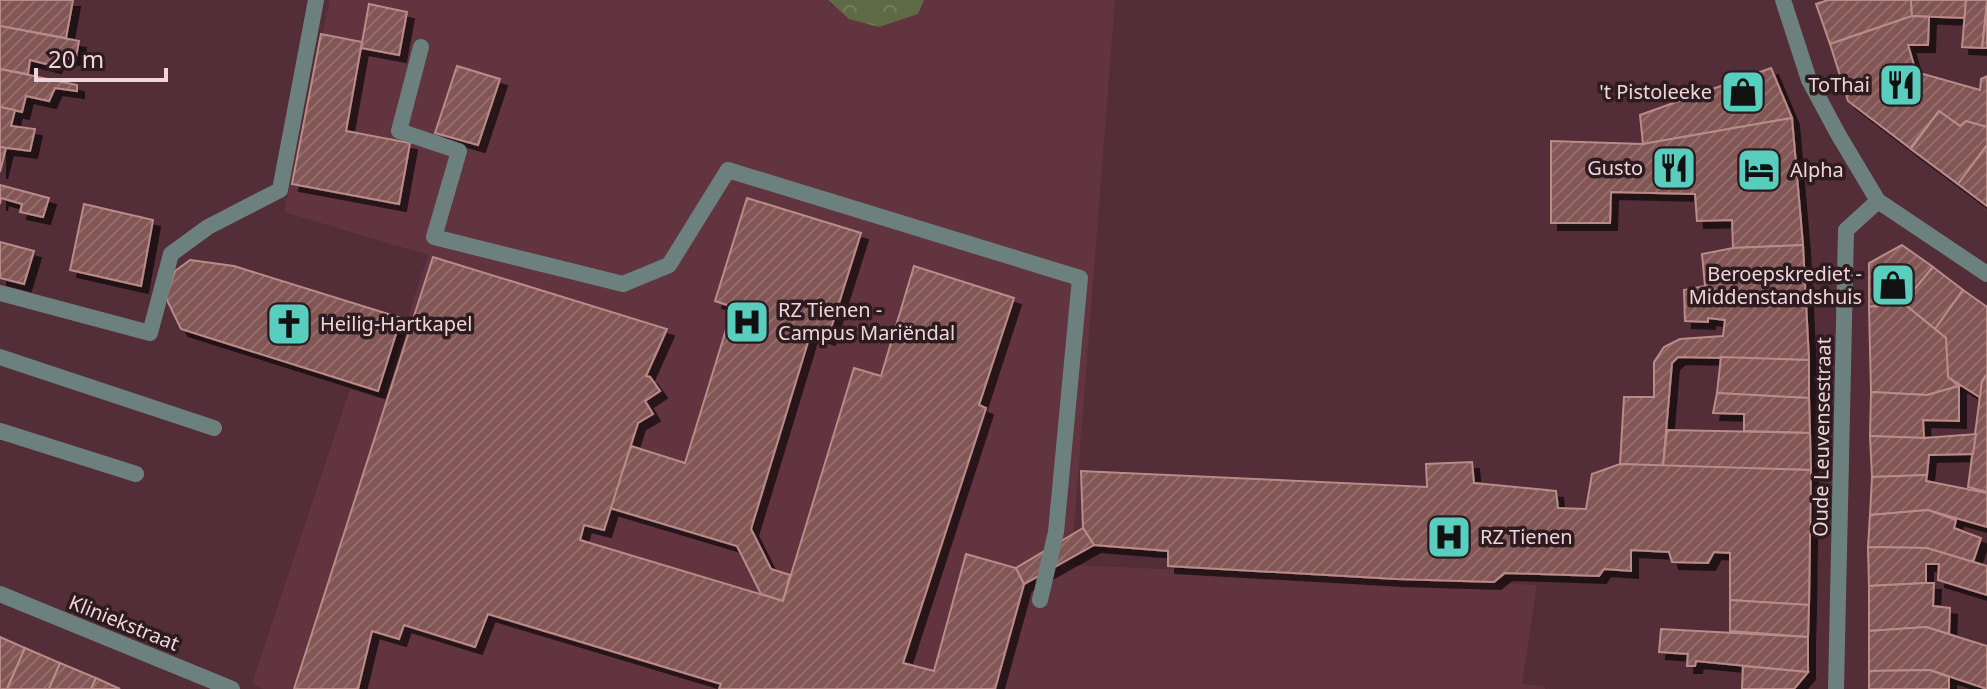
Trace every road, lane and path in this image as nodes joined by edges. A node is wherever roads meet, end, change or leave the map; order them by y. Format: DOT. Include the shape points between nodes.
graph roads {
  1 [pos="316,0"];
  2 [pos="1783,0"];
  3 [pos="421,47"];
  4 [pos="1878,201"];
  5 [pos="1987,274"];
  6 [pos="0,293"];
  7 [pos="0,357"];
  8 [pos="214,428"];
  9 [pos="0,431"];
  10 [pos="136,474"];
  11 [pos="0,594"];
  12 [pos="1040,600"];
  13 [pos="232,689"];
  14 [pos="1836,689"];
  1 -- 6 [label="street" via="280,190 208,227 171,254 150,333"];
  2 -- 4 [label="street" via="1809,80"];
  3 -- 12 [label="street" via="399,131 459,151 434,237 623,284 669,265 728,170 1080,278 1056,532"];
  4 -- 5 [label="street"];
  4 -- 14 [label="street, Oude Leuvensestraat" via="1846,230"];
  7 -- 8 [label="street"];
  9 -- 10 [label="street"];
  11 -- 13 [label="street, Kliniekstraat"];
}
